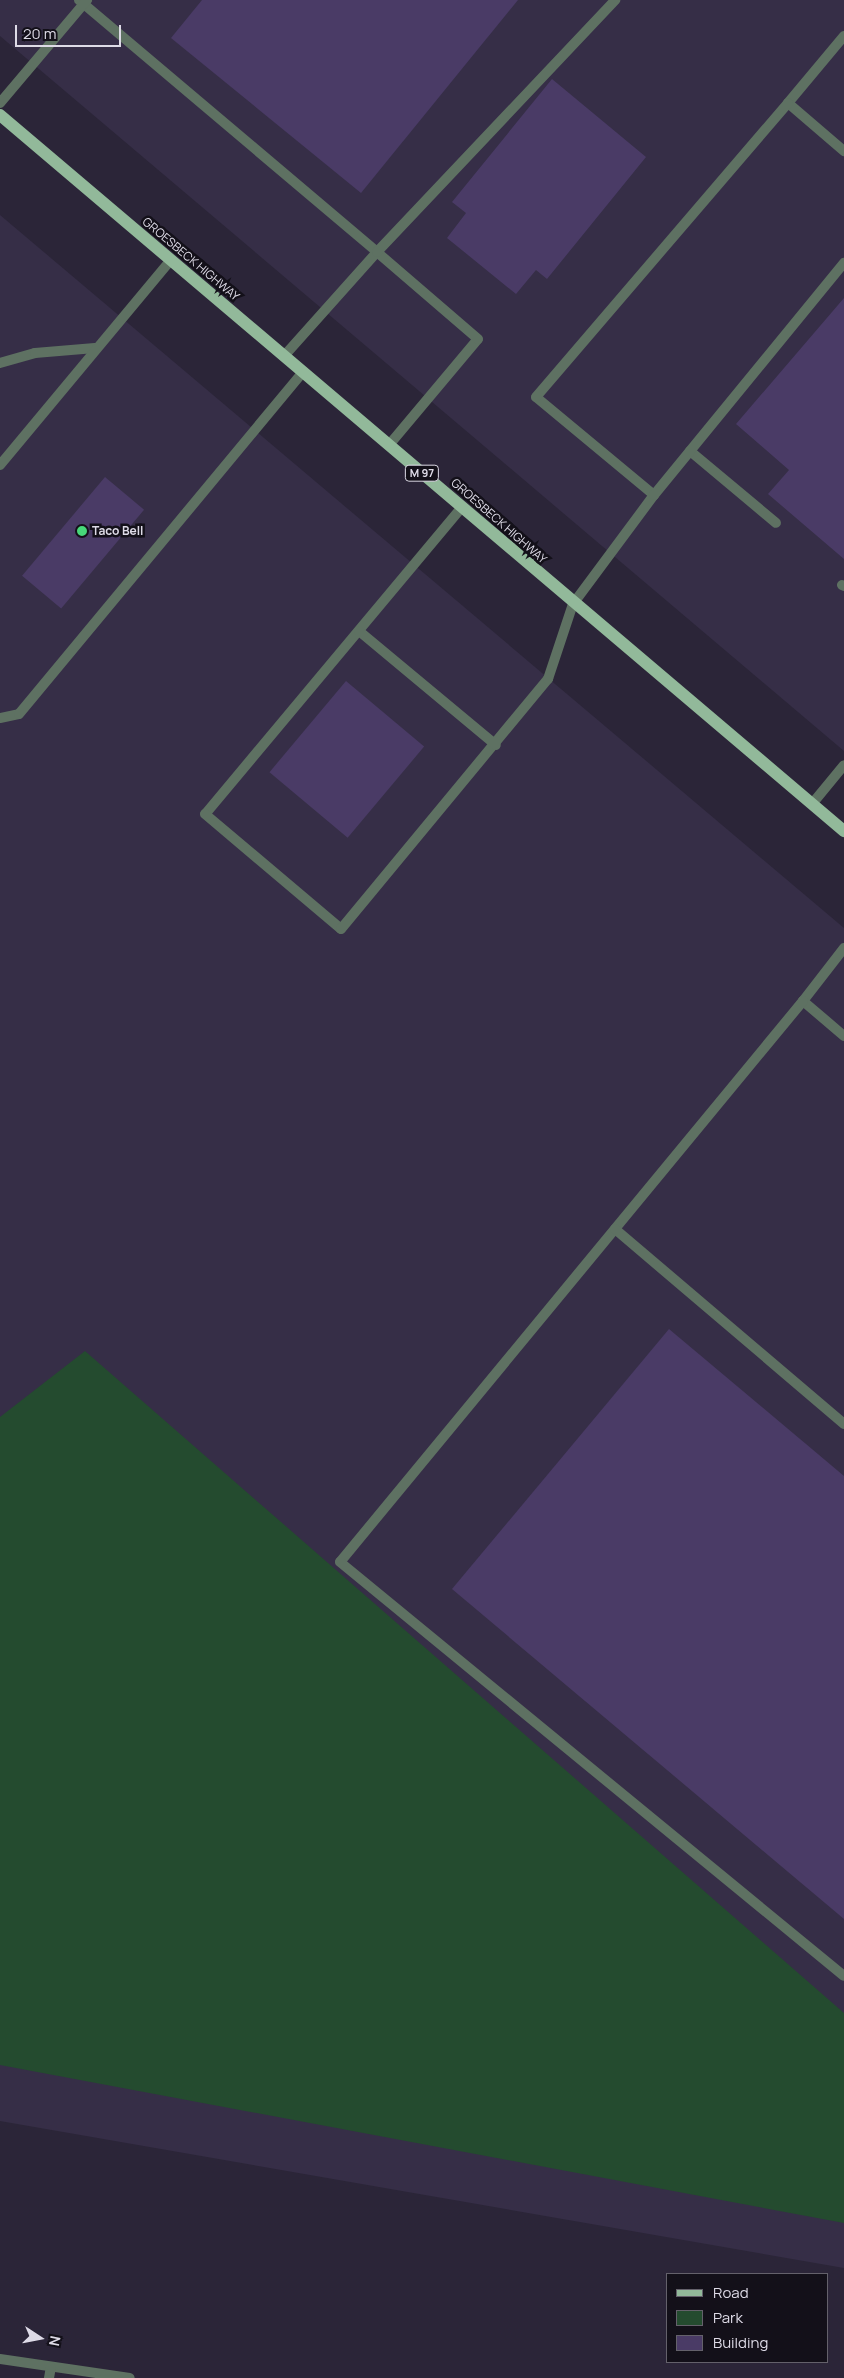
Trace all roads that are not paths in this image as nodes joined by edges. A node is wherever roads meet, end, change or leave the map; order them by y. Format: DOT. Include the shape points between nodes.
graph roads {
  1 [pos="615,0"];
  2 [pos="83,1"];
  3 [pos="844,36"];
  4 [pos="0,103"];
  5 [pos="788,103"];
  6 [pos="0,115"];
  7 [pos="844,152"];
  8 [pos="377,252"];
  9 [pos="172,260"];
  10 [pos="844,263"];
  11 [pos="95,348"];
  12 [pos="284,356"];
  13 [pos="0,363"];
  14 [pos="302,372"];
  15 [pos="390,445"];
  16 [pos="690,451"];
  17 [pos="0,465"];
  18 [pos="654,495"];
  19 [pos="462,507"];
  20 [pos="776,523"];
  21 [pos="573,604"];
  22 [pos="359,631"];
  23 [pos="0,718"];
  24 [pos="496,745"];
  25 [pos="844,765"];
  26 [pos="812,804"];
  27 [pos="844,832"];
  28 [pos="844,948"];
  29 [pos="803,1001"];
  30 [pos="844,1036"];
  31 [pos="615,1229"];
  32 [pos="844,1424"];
  33 [pos="844,1976"];
  34 [pos="0,2359"];
  35 [pos="51,2367"];
  36 [pos="50,2378"];
  37 [pos="130,2378"];
  1 -- 8 [label="street"];
  2 -- 4 [label="street"];
  2 -- 8 [label="street"];
  3 -- 5 [label="street"];
  5 -- 7 [label="street"];
  5 -- 18 [label="street" via="536,397"];
  6 -- 9 [label="main road, GROESBECK HIGHWAY / M 97"];
  8 -- 12 [label="street"];
  8 -- 15 [label="street" via="478,339"];
  9 -- 11 [label="street"];
  9 -- 12 [label="main road, GROESBECK HIGHWAY / M 97"];
  10 -- 16 [label="street"];
  11 -- 13 [label="street" via="35,353"];
  11 -- 17 [label="street"];
  12 -- 14 [label="main road, GROESBECK HIGHWAY / M 97"];
  14 -- 15 [label="main road, GROESBECK HIGHWAY / M 97"];
  14 -- 23 [label="street" via="19,714"];
  15 -- 19 [label="main road, GROESBECK HIGHWAY / M 97"];
  16 -- 18 [label="street"];
  16 -- 20 [label="street"];
  18 -- 21 [label="street"];
  19 -- 21 [label="main road, GROESBECK HIGHWAY / M 97"];
  19 -- 22 [label="street"];
  21 -- 24 [label="street" via="548,679"];
  21 -- 26 [label="main road, GROESBECK HIGHWAY / M 97"];
  22 -- 24 [label="street"];
  22 -- 24 [label="street" via="205,814 341,929"];
  25 -- 26 [label="street"];
  26 -- 27 [label="main road, GROESBECK HIGHWAY / M 97"];
  28 -- 29 [label="street"];
  29 -- 30 [label="street"];
  29 -- 31 [label="street"];
  31 -- 32 [label="street"];
  31 -- 33 [label="street" via="340,1562"];
  34 -- 35 [label="street"];
  35 -- 36 [label="street"];
  35 -- 37 [label="street"];
}
